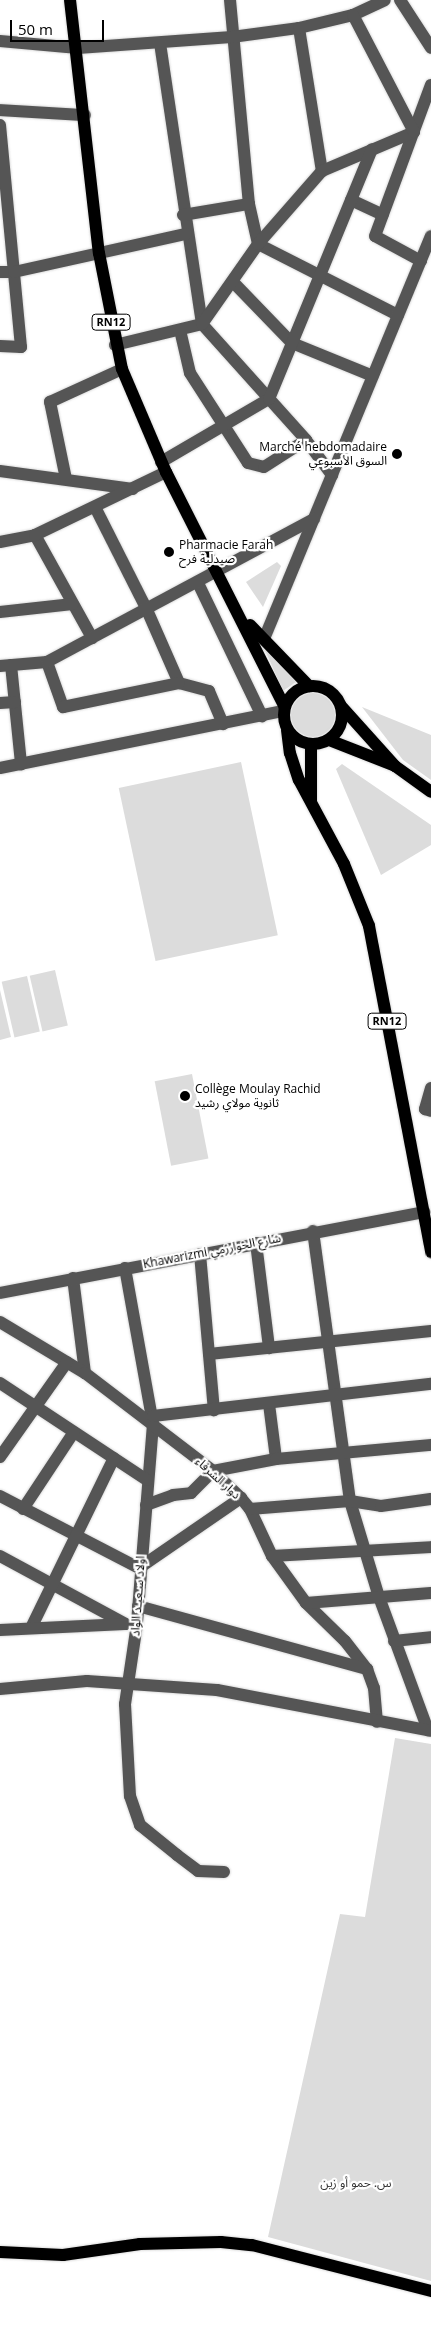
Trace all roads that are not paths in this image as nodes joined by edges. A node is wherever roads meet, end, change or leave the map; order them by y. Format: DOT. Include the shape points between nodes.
graph roads {
  1 [pos="70,0"];
  2 [pos="230,0"];
  3 [pos="385,0"];
  4 [pos="400,0"];
  5 [pos="353,15"];
  6 [pos="299,28"];
  7 [pos="232,37"];
  8 [pos="0,41"];
  9 [pos="160,43"];
  10 [pos="78,48"];
  11 [pos="431,48"];
  12 [pos="431,85"];
  13 [pos="0,110"];
  14 [pos="85,115"];
  15 [pos="0,125"];
  16 [pos="414,132"];
  17 [pos="372,149"];
  18 [pos="322,171"];
  19 [pos="3,193"];
  20 [pos="351,200"];
  21 [pos="249,204"];
  22 [pos="183,215"];
  23 [pos="383,215"];
  24 [pos="186,234"];
  25 [pos="430,243"];
  26 [pos="258,244"];
  27 [pos="99,253"];
  28 [pos="421,261"];
  29 [pos="0,272"];
  30 [pos="14,272"];
  31 [pos="319,276"];
  32 [pos="233,282"];
  33 [pos="398,315"];
  34 [pos="202,324"];
  35 [pos="180,330"];
  36 [pos="292,343"];
  37 [pos="115,345"];
  38 [pos="0,346"];
  39 [pos="122,369"];
  40 [pos="373,376"];
  41 [pos="269,399"];
  42 [pos="222,426"];
  43 [pos="306,440"];
  44 [pos="163,467"];
  45 [pos="0,471"];
  46 [pos="332,475"];
  47 [pos="66,479"];
  48 [pos="133,489"];
  49 [pos="95,506"];
  50 [pos="314,519"];
  51 [pos="35,535"];
  52 [pos="0,542"];
  53 [pos="217,573"];
  54 [pos="198,583"];
  55 [pos="73,604"];
  56 [pos="147,610"];
  57 [pos="0,612"];
  58 [pos="242,618"];
  59 [pos="92,638"];
  60 [pos="264,639"];
  61 [pos="47,662"];
  62 [pos="5,665"];
  63 [pos="179,683"];
  64 [pos="309,686"];
  65 [pos="15,702"];
  66 [pos="0,703"];
  67 [pos="341,706"];
  68 [pos="284,709"];
  69 [pos="262,716"];
  70 [pos="223,724"];
  71 [pos="287,730"];
  72 [pos="329,740"];
  73 [pos="311,745"];
  74 [pos="21,764"];
  75 [pos="395,766"];
  76 [pos="0,768"];
  77 [pos="431,792"];
  78 [pos="311,801"];
  79 [pos="431,1088"];
  80 [pos="431,1111"];
  81 [pos="424,1212"];
  82 [pos="313,1231"];
  83 [pos="256,1243"];
  84 [pos="431,1252"];
  85 [pos="200,1254"];
  86 [pos="125,1268"];
  87 [pos="72,1278"];
  88 [pos="0,1293"];
  89 [pos="0,1322"];
  90 [pos="431,1331"];
  91 [pos="326,1342"];
  92 [pos="268,1348"];
  93 [pos="209,1354"];
  94 [pos="67,1362"];
  95 [pos="84,1373"];
  96 [pos="0,1383"];
  97 [pos="431,1384"];
  98 [pos="334,1396"];
  99 [pos="269,1404"];
  100 [pos="36,1405"];
  101 [pos="214,1410"];
  102 [pos="153,1420"];
  103 [pos="74,1432"];
  104 [pos="431,1445"];
  105 [pos="341,1453"];
  106 [pos="0,1457"];
  107 [pos="114,1458"];
  108 [pos="276,1459"];
  109 [pos="213,1471"];
  110 [pos="147,1480"];
  111 [pos="0,1496"];
  112 [pos="242,1498"];
  113 [pos="431,1499"];
  114 [pos="350,1501"];
  115 [pos="146,1505"];
  116 [pos="250,1509"];
  117 [pos="24,1510"];
  118 [pos="75,1538"];
  119 [pos="431,1547"];
  120 [pos="363,1552"];
  121 [pos="0,1556"];
  122 [pos="272,1556"];
  123 [pos="139,1568"];
  124 [pos="53,1583"];
  125 [pos="431,1593"];
  126 [pos="378,1597"];
  127 [pos="306,1603"];
  128 [pos="138,1606"];
  129 [pos="132,1624"];
  130 [pos="31,1628"];
  131 [pos="0,1630"];
  132 [pos="431,1637"];
  133 [pos="394,1641"];
  134 [pos="368,1669"];
  135 [pos="128,1684"];
  136 [pos="0,1689"];
  137 [pos="377,1722"];
  138 [pos="430,1731"];
  139 [pos="224,1872"];
  140 [pos="0,2252"];
  141 [pos="431,2291"];
  1 -- 10 [label="main road, RN12"];
  2 -- 7 [label="street"];
  3 -- 5 [label="street"];
  4 -- 11 [label="street"];
  5 -- 6 [label="street"];
  5 -- 16 [label="street"];
  6 -- 7 [label="street"];
  6 -- 18 [label="street"];
  7 -- 9 [label="street"];
  7 -- 21 [label="street"];
  8 -- 10 [label="street"];
  9 -- 10 [label="street"];
  9 -- 22 [label="street"];
  10 -- 14 [label="main road, RN12"];
  12 -- 16 [label="street"];
  13 -- 14 [label="street"];
  14 -- 27 [label="main road, RN12"];
  15 -- 19 [label="street"];
  16 -- 17 [label="street"];
  16 -- 23 [label="street"];
  17 -- 18 [label="street"];
  17 -- 20 [label="street"];
  18 -- 26 [label="street"];
  19 -- 30 [label="street"];
  20 -- 23 [label="street"];
  20 -- 31 [label="street"];
  21 -- 22 [label="street"];
  21 -- 26 [label="street"];
  22 -- 24 [label="street"];
  23 -- 28 [label="street" via="376,237"];
  24 -- 27 [label="street"];
  24 -- 34 [label="street"];
  25 -- 28 [label="street"];
  26 -- 31 [label="street"];
  26 -- 32 [label="street"];
  27 -- 30 [label="street"];
  27 -- 37 [label="main road, RN12"];
  28 -- 33 [label="street"];
  29 -- 30 [label="street"];
  30 -- 38 [label="street" via="21,347"];
  31 -- 33 [label="street"];
  31 -- 36 [label="street"];
  32 -- 34 [label="street"];
  32 -- 36 [label="street"];
  33 -- 40 [label="street"];
  34 -- 35 [label="street"];
  34 -- 41 [label="street"];
  35 -- 37 [label="street"];
  35 -- 42 [label="street" via="190,373"];
  36 -- 40 [label="street"];
  36 -- 41 [label="street"];
  37 -- 39 [label="main road, RN12"];
  39 -- 44 [label="main road, RN12"];
  39 -- 47 [label="street" via="50,402"];
  40 -- 46 [label="street"];
  41 -- 42 [label="street"];
  41 -- 43 [label="street"];
  42 -- 43 [label="street" via="244,459 255,466 268,465"];
  42 -- 44 [label="street"];
  43 -- 46 [label="street"];
  44 -- 48 [label="street"];
  44 -- 53 [label="main road, RN12"];
  45 -- 47 [label="street"];
  46 -- 50 [label="street"];
  47 -- 48 [label="street"];
  48 -- 49 [label="street"];
  49 -- 51 [label="street"];
  49 -- 56 [label="street"];
  50 -- 53 [label="street"];
  50 -- 60 [label="street"];
  51 -- 52 [label="street"];
  51 -- 55 [label="street"];
  53 -- 54 [label="street"];
  53 -- 58 [label="main road, RN12"];
  54 -- 56 [label="street"];
  54 -- 69 [label="street"];
  55 -- 57 [label="street"];
  55 -- 59 [label="street"];
  56 -- 59 [label="street"];
  56 -- 63 [label="street"];
  58 -- 60 [label="main road, RN12"];
  58 -- 68 [label="main road, RN12"];
  59 -- 61 [label="street"];
  60 -- 64 [label="main road, RN12"];
  61 -- 62 [label="street"];
  61 -- 63 [label="street" via="63,707"];
  62 -- 65 [label="street"];
  63 -- 70 [label="street" via="209,690"];
  64 -- 67 [label="main road, RN12" via="329,690"];
  64 -- 68 [label="main road" via="294,692"];
  65 -- 66 [label="street"];
  65 -- 74 [label="street"];
  67 -- 72 [label="main road" via="339,729"];
  67 -- 75 [label="main road"];
  68 -- 69 [label="street"];
  68 -- 71 [label="main road, RN12"];
  69 -- 70 [label="street"];
  70 -- 74 [label="street"];
  71 -- 73 [label="main road" via="297,740"];
  71 -- 78 [label="main road, RN12" via="299,780"];
  72 -- 73 [label="main road"];
  72 -- 75 [label="main road"];
  73 -- 78 [label="main road, RN12"];
  74 -- 76 [label="street"];
  75 -- 77 [label="main road"];
  78 -- 81 [label="main road, RN12" via="344,864 369,926"];
  79 -- 80 [label="street" via="425,1109"];
  81 -- 82 [label="street, Khawarizmi شارع الخوارزمي"];
  81 -- 84 [label="main road, RN12"];
  82 -- 83 [label="street, Khawarizmi شارع الخوارزمي"];
  82 -- 91 [label="street"];
  83 -- 85 [label="street, Khawarizmi شارع الخوارزمي"];
  83 -- 92 [label="street"];
  85 -- 86 [label="street, Khawarizmi شارع الخوارزمي"];
  85 -- 93 [label="street"];
  86 -- 87 [label="street, Khawarizmi شارع الخوارزمي"];
  86 -- 102 [label="street, اولاد سـعيـد الواد"];
  87 -- 88 [label="street, Khawarizmi شارع الخوارزمي"];
  87 -- 95 [label="street"];
  89 -- 94 [label="street, دوار الشرفاء"];
  90 -- 91 [label="street"];
  91 -- 92 [label="street"];
  91 -- 98 [label="street"];
  92 -- 93 [label="street"];
  93 -- 101 [label="street"];
  94 -- 95 [label="street, دوار الشرفاء"];
  94 -- 100 [label="street"];
  95 -- 102 [label="street, دوار الشرفاء"];
  96 -- 100 [label="street"];
  97 -- 98 [label="street"];
  98 -- 99 [label="street"];
  98 -- 105 [label="street"];
  99 -- 101 [label="street"];
  99 -- 108 [label="street"];
  100 -- 103 [label="street"];
  100 -- 106 [label="street"];
  101 -- 102 [label="street"];
  102 -- 109 [label="street, دوار الشرفاء"];
  102 -- 110 [label="street, اولاد سـعيـد الواد"];
  103 -- 107 [label="street"];
  103 -- 117 [label="street"];
  104 -- 105 [label="street"];
  105 -- 108 [label="street"];
  105 -- 114 [label="street"];
  107 -- 110 [label="street"];
  107 -- 118 [label="street"];
  108 -- 109 [label="street"];
  109 -- 112 [label="street, دوار الشرفاء"];
  109 -- 115 [label="street" via="191,1493"];
  110 -- 115 [label="street, اولاد سـعيـد الواد"];
  111 -- 117 [label="street"];
  112 -- 116 [label="street, دوار الشرفاء"];
  112 -- 123 [label="street"];
  113 -- 114 [label="street" via="372,1506"];
  114 -- 116 [label="street"];
  114 -- 120 [label="street"];
  115 -- 123 [label="street, اولاد سـعيـد الواد"];
  116 -- 122 [label="street, دوار الشرفاء"];
  117 -- 118 [label="street"];
  118 -- 123 [label="street"];
  118 -- 124 [label="street"];
  119 -- 120 [label="street"];
  120 -- 122 [label="street"];
  120 -- 126 [label="street"];
  121 -- 124 [label="street"];
  122 -- 127 [label="street, دوار الشرفاء"];
  123 -- 128 [label="street, اولاد سـعيـد الواد"];
  124 -- 129 [label="street"];
  124 -- 130 [label="street"];
  125 -- 126 [label="street"];
  126 -- 127 [label="street"];
  126 -- 133 [label="street"];
  127 -- 134 [label="street, دوار الشرفاء" via="346,1641"];
  128 -- 129 [label="street, اولاد سـعيـد الواد"];
  128 -- 134 [label="street"];
  129 -- 130 [label="street"];
  129 -- 135 [label="street, اولاد سـعيـد الواد"];
  130 -- 131 [label="street"];
  132 -- 133 [label="street"];
  133 -- 138 [label="street"];
  134 -- 137 [label="street, دوار الشرفاء" via="374,1688"];
  135 -- 136 [label="street" via="62,1682"];
  135 -- 137 [label="street" via="241,1694"];
  135 -- 139 [label="street, اولاد سـعيـد الواد" via="125,1704 128,1766 136,1819 194,1868 207,1873"];
  137 -- 138 [label="street"];
  140 -- 141 [label="main road" via="63,2255 140,2244 221,2242 252,2245"];
}
